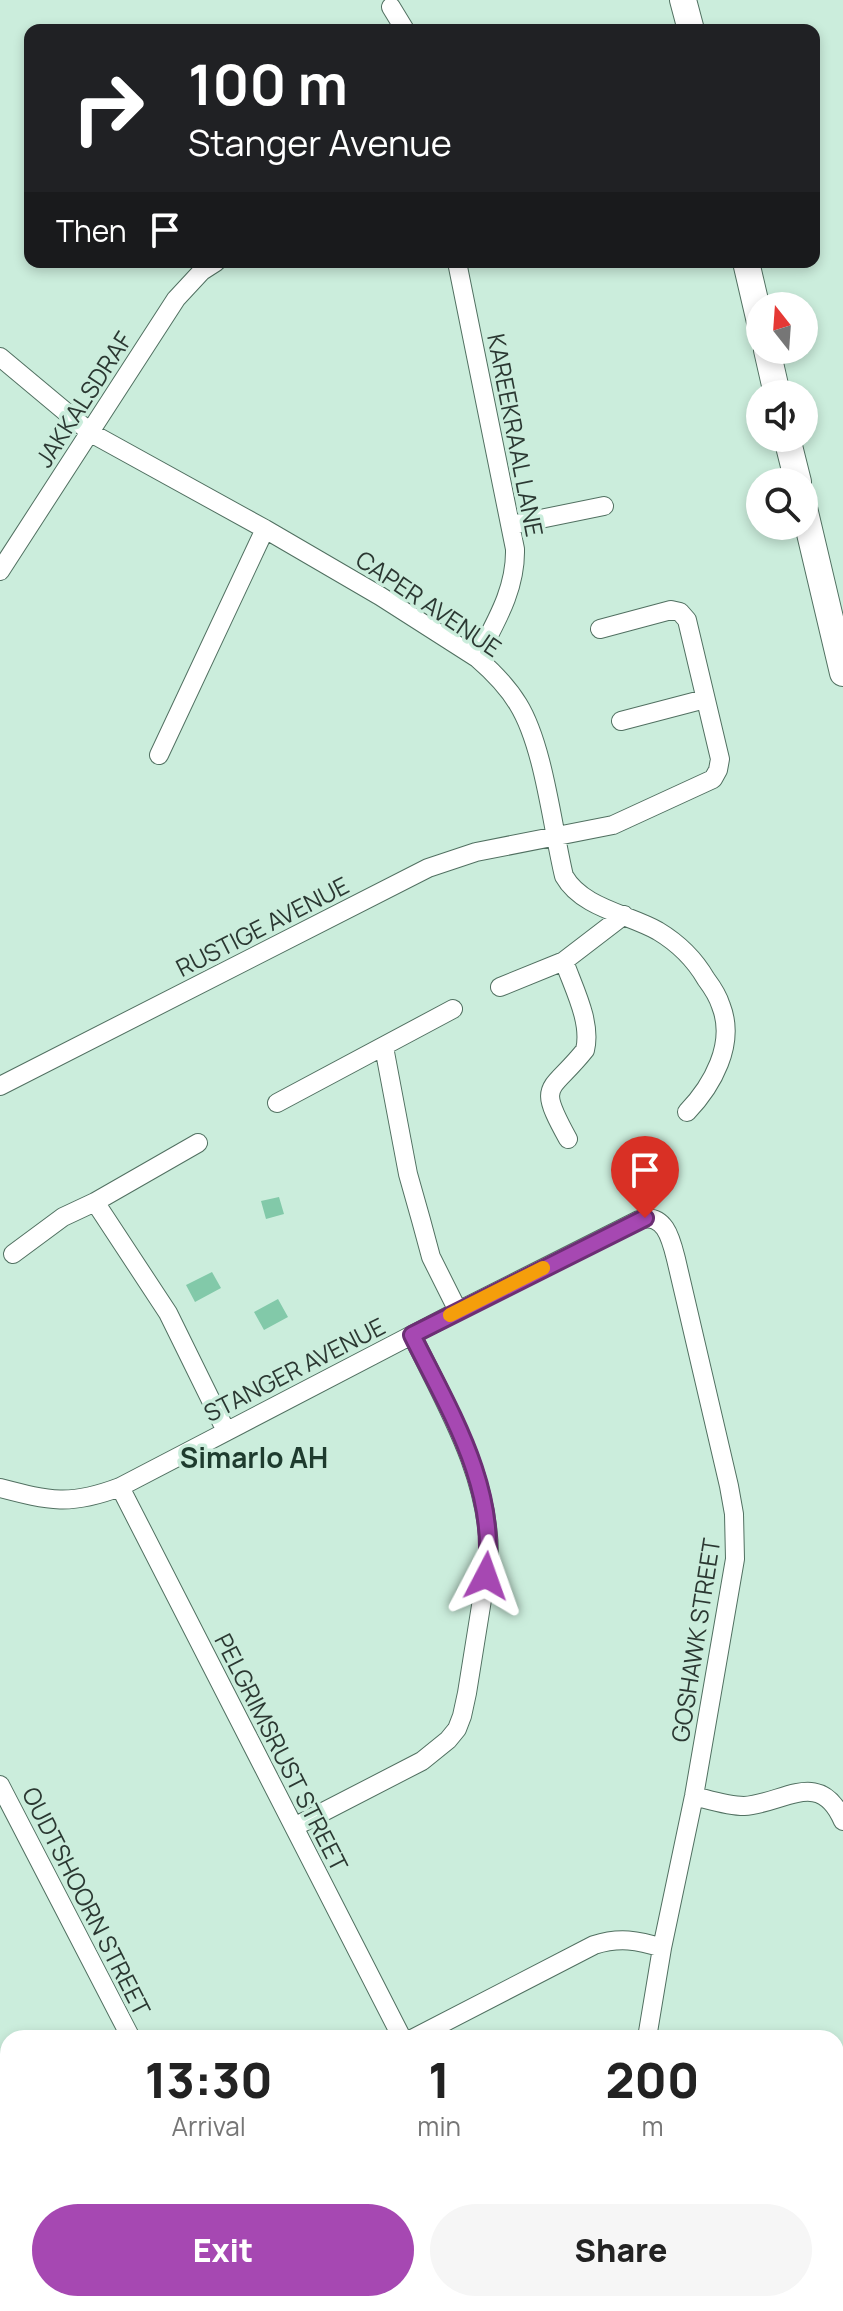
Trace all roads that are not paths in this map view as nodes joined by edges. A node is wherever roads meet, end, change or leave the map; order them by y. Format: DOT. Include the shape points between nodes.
graph roads {
  1 [pos="683,0"];
  2 [pos="391,7"];
  3 [pos="401,24"];
  4 [pos="689,24"];
  5 [pos="207,268"];
  6 [pos="458,268"];
  7 [pos="747,268"];
  8 [pos="753,292"];
  9 [pos="0,357"];
  10 [pos="91,433"];
  11 [pos="604,506"];
  12 [pos="511,525"];
  13 [pos="265,529"];
  14 [pos="812,540"];
  15 [pos="0,571"];
  16 [pos="600,629"];
  17 [pos="477,658"];
  18 [pos="843,673"];
  19 [pos="705,699"];
  20 [pos="621,721"];
  21 [pos="159,755"];
  22 [pos="555,835"];
  23 [pos="624,915"];
  24 [pos="564,961"];
  25 [pos="500,987"];
  26 [pos="453,1009"];
  27 [pos="384,1047"];
  28 [pos="1,1082"];
  29 [pos="277,1103"];
  30 [pos="687,1112"];
  31 [pos="568,1139"];
  32 [pos="198,1143"];
  33 [pos="95,1202"];
  34 [pos="645,1218"];
  35 [pos="13,1254"];
  36 [pos="458,1311"];
  37 [pos="412,1335"];
  38 [pos="226,1431"];
  39 [pos="120,1487"];
  40 [pos="0,1488"];
  41 [pos="0,1785"];
  42 [pos="694,1796"];
  43 [pos="843,1821"];
  44 [pos="294,1827"];
  45 [pos="662,1948"];
  46 [pos="127,2030"];
  47 [pos="398,2030"];
  48 [pos="429,2030"];
  49 [pos="648,2030"];
  1 -- 4 [label="main road"];
  2 -- 3 [label="street"];
  5 -- 10 [label="street, JAKKALSDRAF" via="176,299"];
  6 -- 12 [label="street, KAREEKRAAL LANE"];
  7 -- 8 [label="main road"];
  9 -- 10 [label="street, CAPER AVENUE"];
  10 -- 13 [label="street, CAPER AVENUE"];
  10 -- 15 [label="street, JAKKALSDRAF"];
  11 -- 12 [label="street"];
  12 -- 17 [label="street, KAREEKRAAL LANE" via="516,568 512,585"];
  13 -- 17 [label="street, CAPER AVENUE"];
  13 -- 21 [label="street"];
  14 -- 18 [label="main road"];
  16 -- 19 [label="street, RUSTIGE AVENUE" via="680,612 687,620"];
  17 -- 22 [label="street, CAPER AVENUE" via="505,686 529,727"];
  19 -- 20 [label="street"];
  19 -- 22 [label="street, RUSTIGE AVENUE" via="720,759 713,779 613,825"];
  22 -- 23 [label="street, CAPER AVENUE" via="564,876 573,890"];
  22 -- 28 [label="street, RUSTIGE AVENUE" via="428,868"];
  23 -- 24 [label="street"];
  23 -- 30 [label="street, CAPER AVENUE" via="688,954 722,1007 725,1033 717,1069"];
  24 -- 25 [label="street"];
  24 -- 31 [label="street" via="587,1043 554,1083 549,1098"];
  26 -- 27 [label="street"];
  27 -- 29 [label="street"];
  27 -- 36 [label="street" via="408,1174 431,1257"];
  32 -- 33 [label="street"];
  33 -- 35 [label="street" via="63,1217"];
  33 -- 38 [label="street" via="168,1313"];
  34 -- 36 [label="street, STANGER AVENUE"];
  34 -- 42 [label="street, GOSHAWK STREET" via="661,1222 671,1241 734,1514 735,1559"];
  36 -- 37 [label="street, STANGER AVENUE"];
  37 -- 38 [label="street, STANGER AVENUE"];
  37 -- 44 [label="street" via="468,1451 486,1512 489,1556 462,1716 448,1740 422,1761"];
  38 -- 39 [label="street, STANGER AVENUE"];
  39 -- 40 [label="street, STANGER AVENUE" via="68,1501"];
  39 -- 44 [label="street, PELGRIMSRUST STREET"];
  41 -- 46 [label="street, OUDTSHOORN STREET"];
  42 -- 43 [label="street" via="740,1806 812,1791 832,1802"];
  42 -- 45 [label="street, GOSHAWK STREET"];
  44 -- 47 [label="street, PELGRIMSRUST STREET"];
  45 -- 48 [label="street" via="632,1939 594,1945"];
  45 -- 49 [label="street, GOSHAWK STREET"];
}
